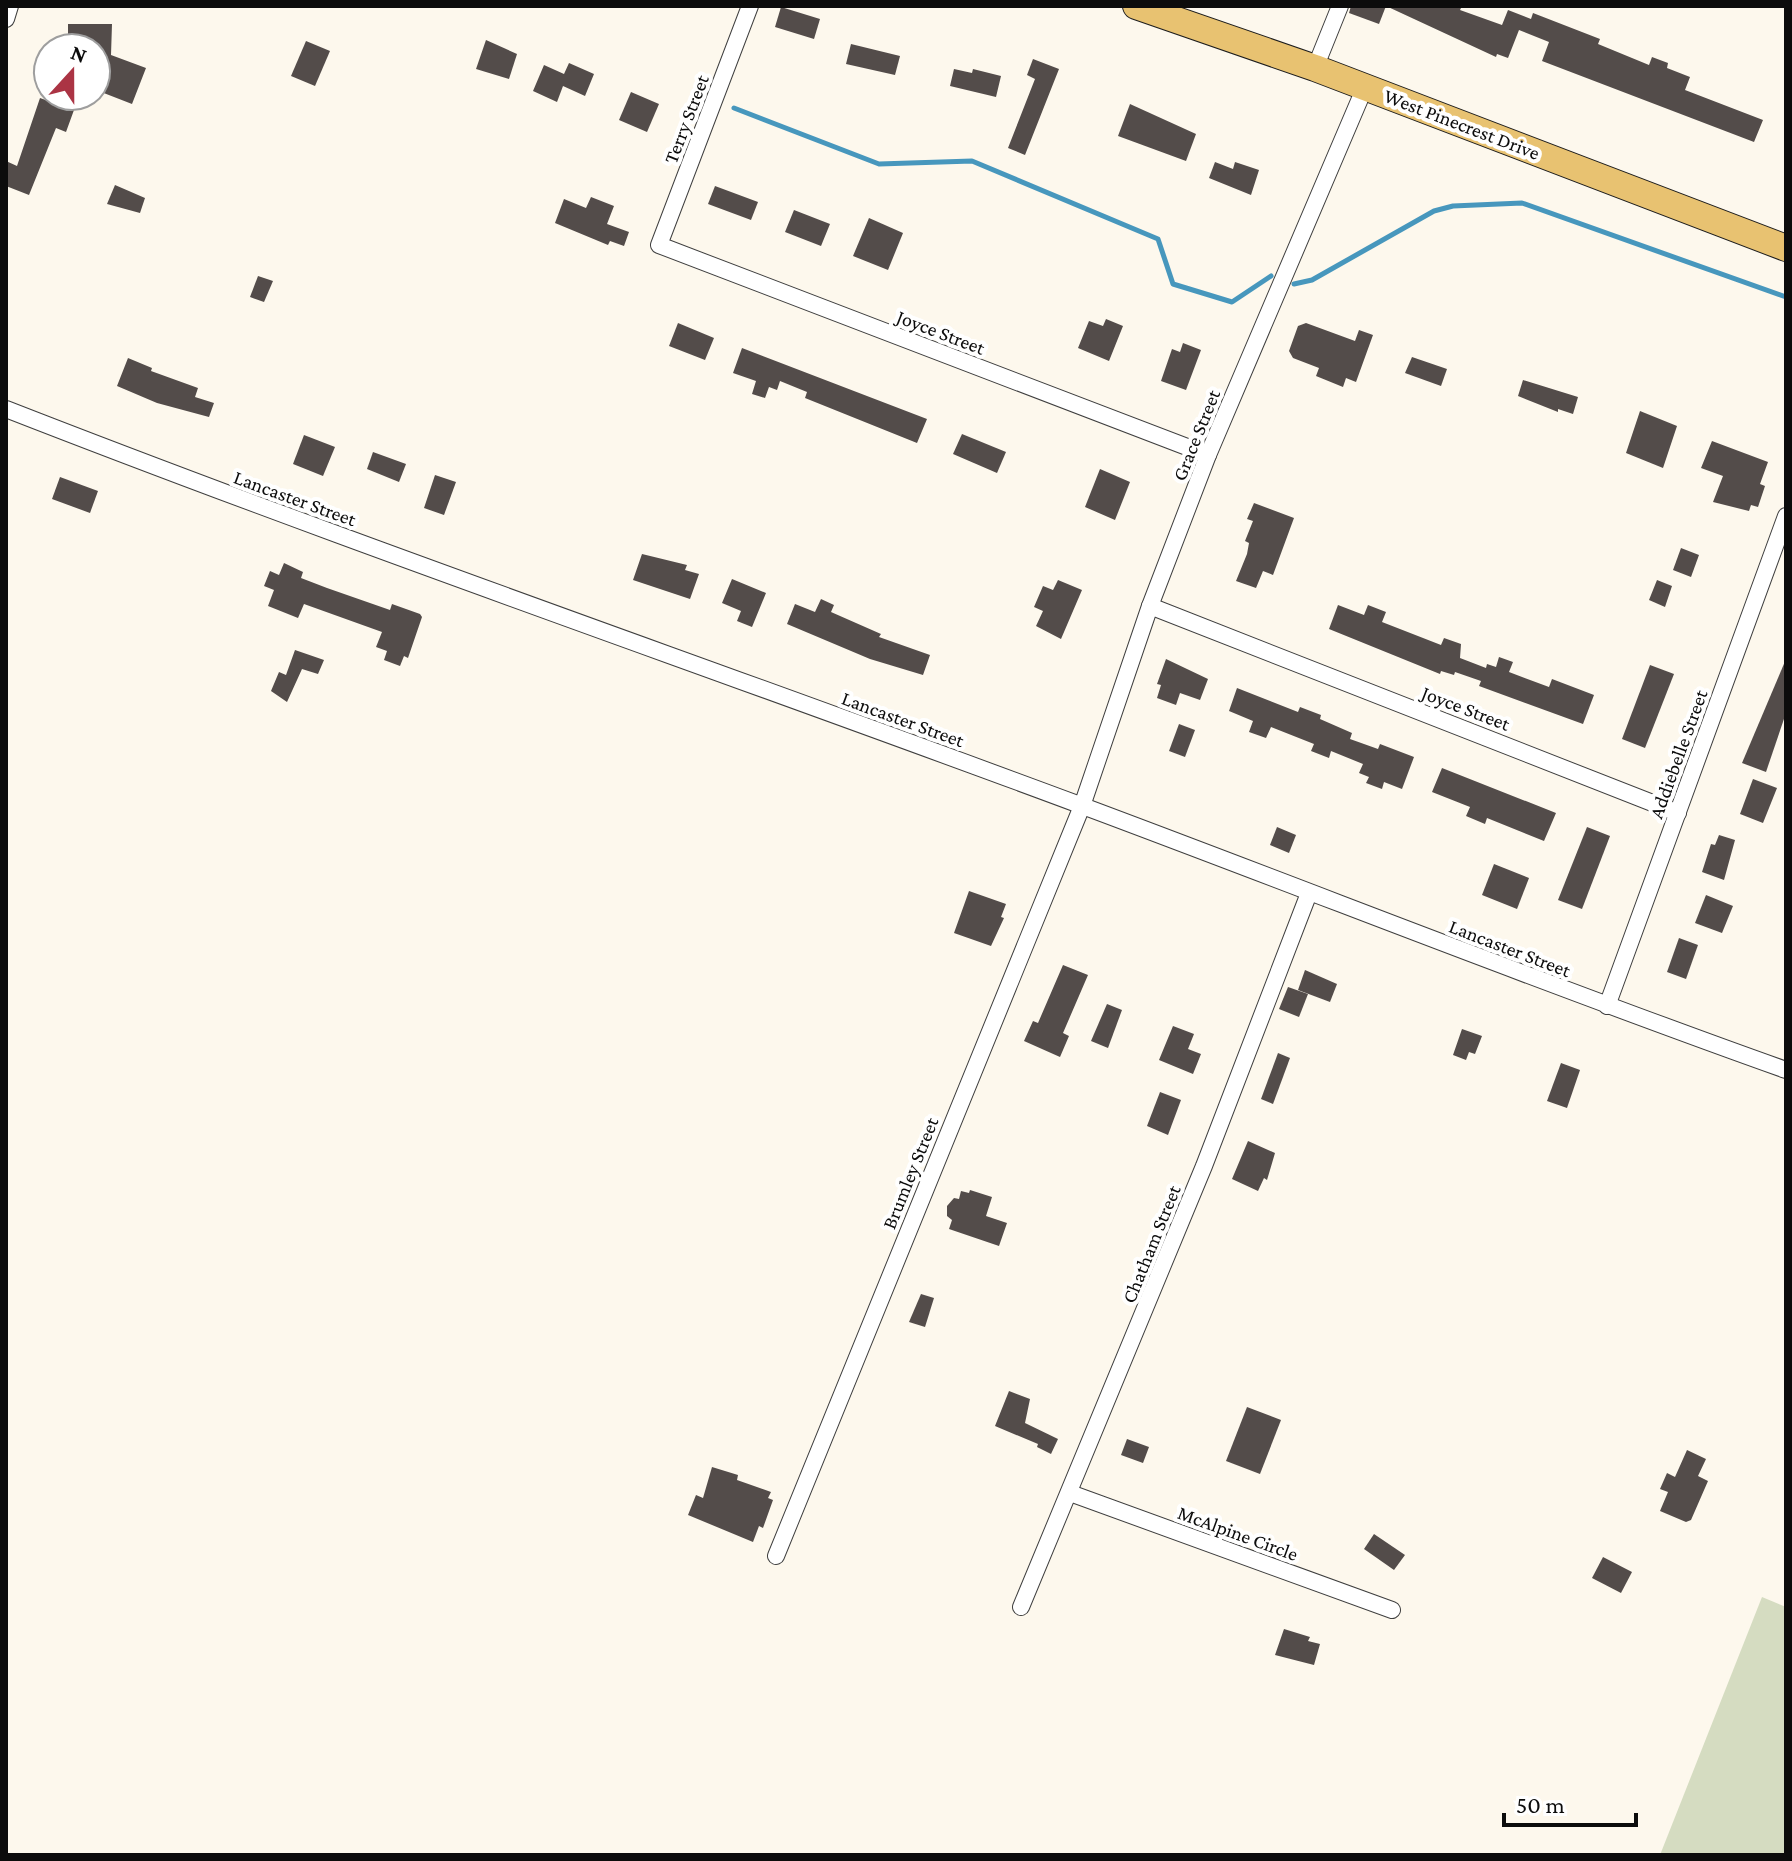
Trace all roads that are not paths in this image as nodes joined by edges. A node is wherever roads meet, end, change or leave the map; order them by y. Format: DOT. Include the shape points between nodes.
graph roads {
  1 [pos="10,6"];
  2 [pos="750,6"];
  3 [pos="1136,6"];
  4 [pos="1340,6"];
  5 [pos="6,19"];
  6 [pos="1315,68"];
  7 [pos="1365,87"];
  8 [pos="659,245"];
  9 [pos="1786,248"];
  10 [pos="6,409"];
  11 [pos="1208,455"];
  12 [pos="1786,516"];
  13 [pos="1150,606"];
  14 [pos="1082,806"];
  15 [pos="1678,813"];
  16 [pos="1309,893"];
  17 [pos="1607,1006"];
  18 [pos="1786,1070"];
  19 [pos="1070,1493"];
  20 [pos="776,1556"];
  21 [pos="1021,1607"];
  22 [pos="1392,1610"];
  1 -- 5 [label="street"];
  2 -- 8 [label="street, Terry Street"];
  3 -- 6 [label="main road, West Pinecrest Drive"];
  4 -- 6 [label="street"];
  6 -- 7 [label="main road, West Pinecrest Drive"];
  7 -- 9 [label="main road, West Pinecrest Drive"];
  7 -- 11 [label="street, Grace Street"];
  8 -- 11 [label="street, Joyce Street"];
  10 -- 14 [label="street, Lancaster Street" via="295,520"];
  11 -- 13 [label="street, Grace Street"];
  12 -- 15 [label="street, Addiebelle Street"];
  13 -- 14 [label="street, Grace Street"];
  13 -- 15 [label="street, Joyce Street"];
  14 -- 16 [label="street, Lancaster Street"];
  14 -- 20 [label="street, Brumley Street"];
  15 -- 17 [label="street, Addiebelle Street"];
  16 -- 17 [label="street, Lancaster Street"];
  16 -- 19 [label="street, Chatham Street"];
  17 -- 18 [label="street, Lancaster Street"];
  19 -- 21 [label="street, Chatham Street"];
  19 -- 22 [label="street, McAlpine Circle"];
}
